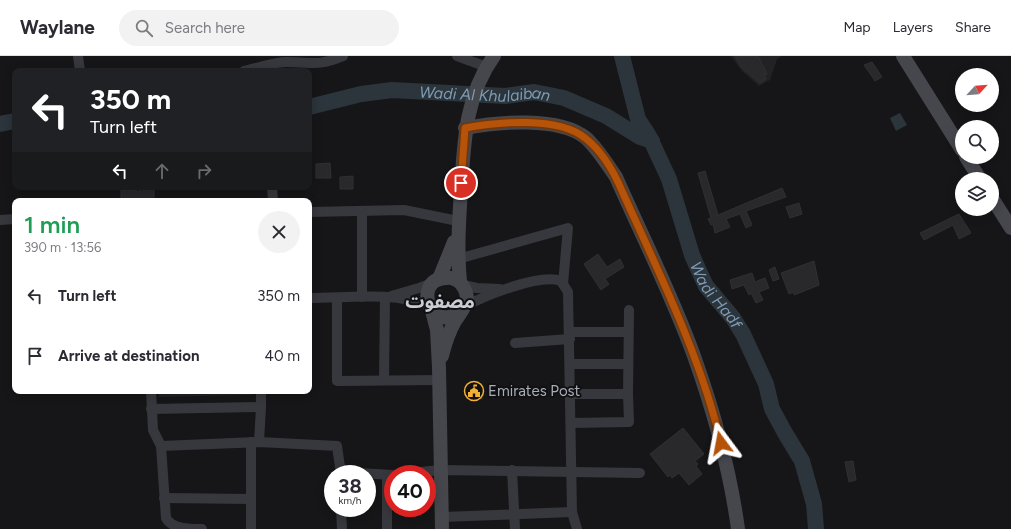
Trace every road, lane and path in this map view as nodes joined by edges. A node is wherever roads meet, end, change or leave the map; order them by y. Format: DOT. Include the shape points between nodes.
graph roads {
  1 [pos="78,56"];
  2 [pos="343,56"];
  3 [pos="457,56"];
  4 [pos="903,56"];
  5 [pos="490,61"];
  6 [pos="80,68"];
  7 [pos="258,68"];
  8 [pos="465,128"];
  9 [pos="955,139"];
  10 [pos="999,209"];
  11 [pos="312,212"];
  12 [pos="362,212"];
  13 [pos="12,218"];
  14 [pos="0,220"];
  15 [pos="458,226"];
  16 [pos="1011,228"];
  17 [pos="458,259"];
  18 [pos="437,280"];
  19 [pos="461,284"];
  20 [pos="563,284"];
  21 [pos="506,289"];
  22 [pos="362,297"];
  23 [pos="385,297"];
  24 [pos="312,298"];
  25 [pos="337,298"];
  26 [pos="431,308"];
  27 [pos="463,309"];
  28 [pos="629,310"];
  29 [pos="628,332"];
  30 [pos="570,336"];
  31 [pos="515,343"];
  32 [pos="570,364"];
  33 [pos="628,364"];
  34 [pos="439,374"];
  35 [pos="384,380"];
  36 [pos="151,394"];
  37 [pos="261,394"];
  38 [pos="571,394"];
  39 [pos="628,394"];
  40 [pos="261,407"];
  41 [pos="151,408"];
  42 [pos="571,424"];
  43 [pos="255,442"];
  44 [pos="162,446"];
  45 [pos="340,465"];
  46 [pos="436,470"];
  47 [pos="441,470"];
  48 [pos="512,470"];
  49 [pos="572,472"];
  50 [pos="640,473"];
  51 [pos="164,498"];
  52 [pos="251,499"];
  53 [pos="572,512"];
  54 [pos="514,514"];
  55 [pos="342,517"];
  56 [pos="388,517"];
  57 [pos="442,523"];
  58 [pos="202,529"];
  59 [pos="251,529"];
  60 [pos="342,529"];
  61 [pos="387,529"];
  62 [pos="515,529"];
  63 [pos="577,529"];
  64 [pos="738,529"];
  1 -- 6 [label="street"];
  2 -- 7 [label="street" via="321,64 287,62"];
  3 -- 5 [label="street"];
  4 -- 9 [label="street"];
  5 -- 8 [label="street" via="471,103"];
  8 -- 15 [label="street"];
  8 -- 64 [label="street" via="542,123 566,128 585,137 604,159 616,177 694,354 715,418"];
  10 -- 16 [label="street"];
  11 -- 12 [label="street"];
  12 -- 15 [label="street" via="404,210"];
  12 -- 22 [label="street"];
  13 -- 14 [label="street"];
  15 -- 17 [label="street"];
  15 -- 18 [label="street" via="450,255"];
  17 -- 19 [label="street"];
  17 -- 20 [label="street" via="568,228"];
  18 -- 19 [label="street" via="450,278"];
  18 -- 23 [label="street" via="411,291"];
  18 -- 26 [label="street" via="427,296"];
  19 -- 21 [label="street" via="484,289"];
  19 -- 27 [label="street" via="467,298"];
  20 -- 21 [label="street" via="556,279 549,279"];
  20 -- 30 [label="street" via="568,292"];
  21 -- 27 [label="street"];
  22 -- 23 [label="street"];
  22 -- 25 [label="street"];
  23 -- 26 [label="street" via="409,300"];
  23 -- 35 [label="street"];
  24 -- 25 [label="street"];
  25 -- 35 [label="street" via="337,381"];
  26 -- 27 [label="street" via="441,316 447,317"];
  26 -- 34 [label="street" via="437,330"];
  27 -- 34 [label="street" via="447,338"];
  28 -- 29 [label="street"];
  29 -- 30 [label="street"];
  29 -- 33 [label="street"];
  30 -- 31 [label="street"];
  30 -- 32 [label="street"];
  32 -- 33 [label="street"];
  32 -- 38 [label="street"];
  33 -- 39 [label="street"];
  34 -- 35 [label="street"];
  34 -- 47 [label="street"];
  36 -- 41 [label="street"];
  37 -- 40 [label="street"];
  38 -- 39 [label="street"];
  38 -- 42 [label="street"];
  39 -- 42 [label="street" via="629,422"];
  40 -- 41 [label="street"];
  40 -- 43 [label="street"];
  41 -- 44 [label="street" via="153,430"];
  42 -- 49 [label="street"];
  43 -- 44 [label="street"];
  43 -- 45 [label="street" via="337,446"];
  43 -- 52 [label="street"];
  44 -- 51 [label="street"];
  46 -- 47 [label="street"];
  47 -- 48 [label="street"];
  47 -- 57 [label="street"];
  48 -- 49 [label="street"];
  48 -- 54 [label="street"];
  49 -- 50 [label="street"];
  49 -- 53 [label="street"];
  51 -- 52 [label="street"];
  51 -- 58 [label="street" via="168,524 178,528"];
  52 -- 59 [label="street"];
  53 -- 54 [label="street"];
  53 -- 63 [label="street"];
  54 -- 57 [label="street"];
  54 -- 62 [label="street"];
  55 -- 60 [label="street"];
  56 -- 61 [label="street"];
}
